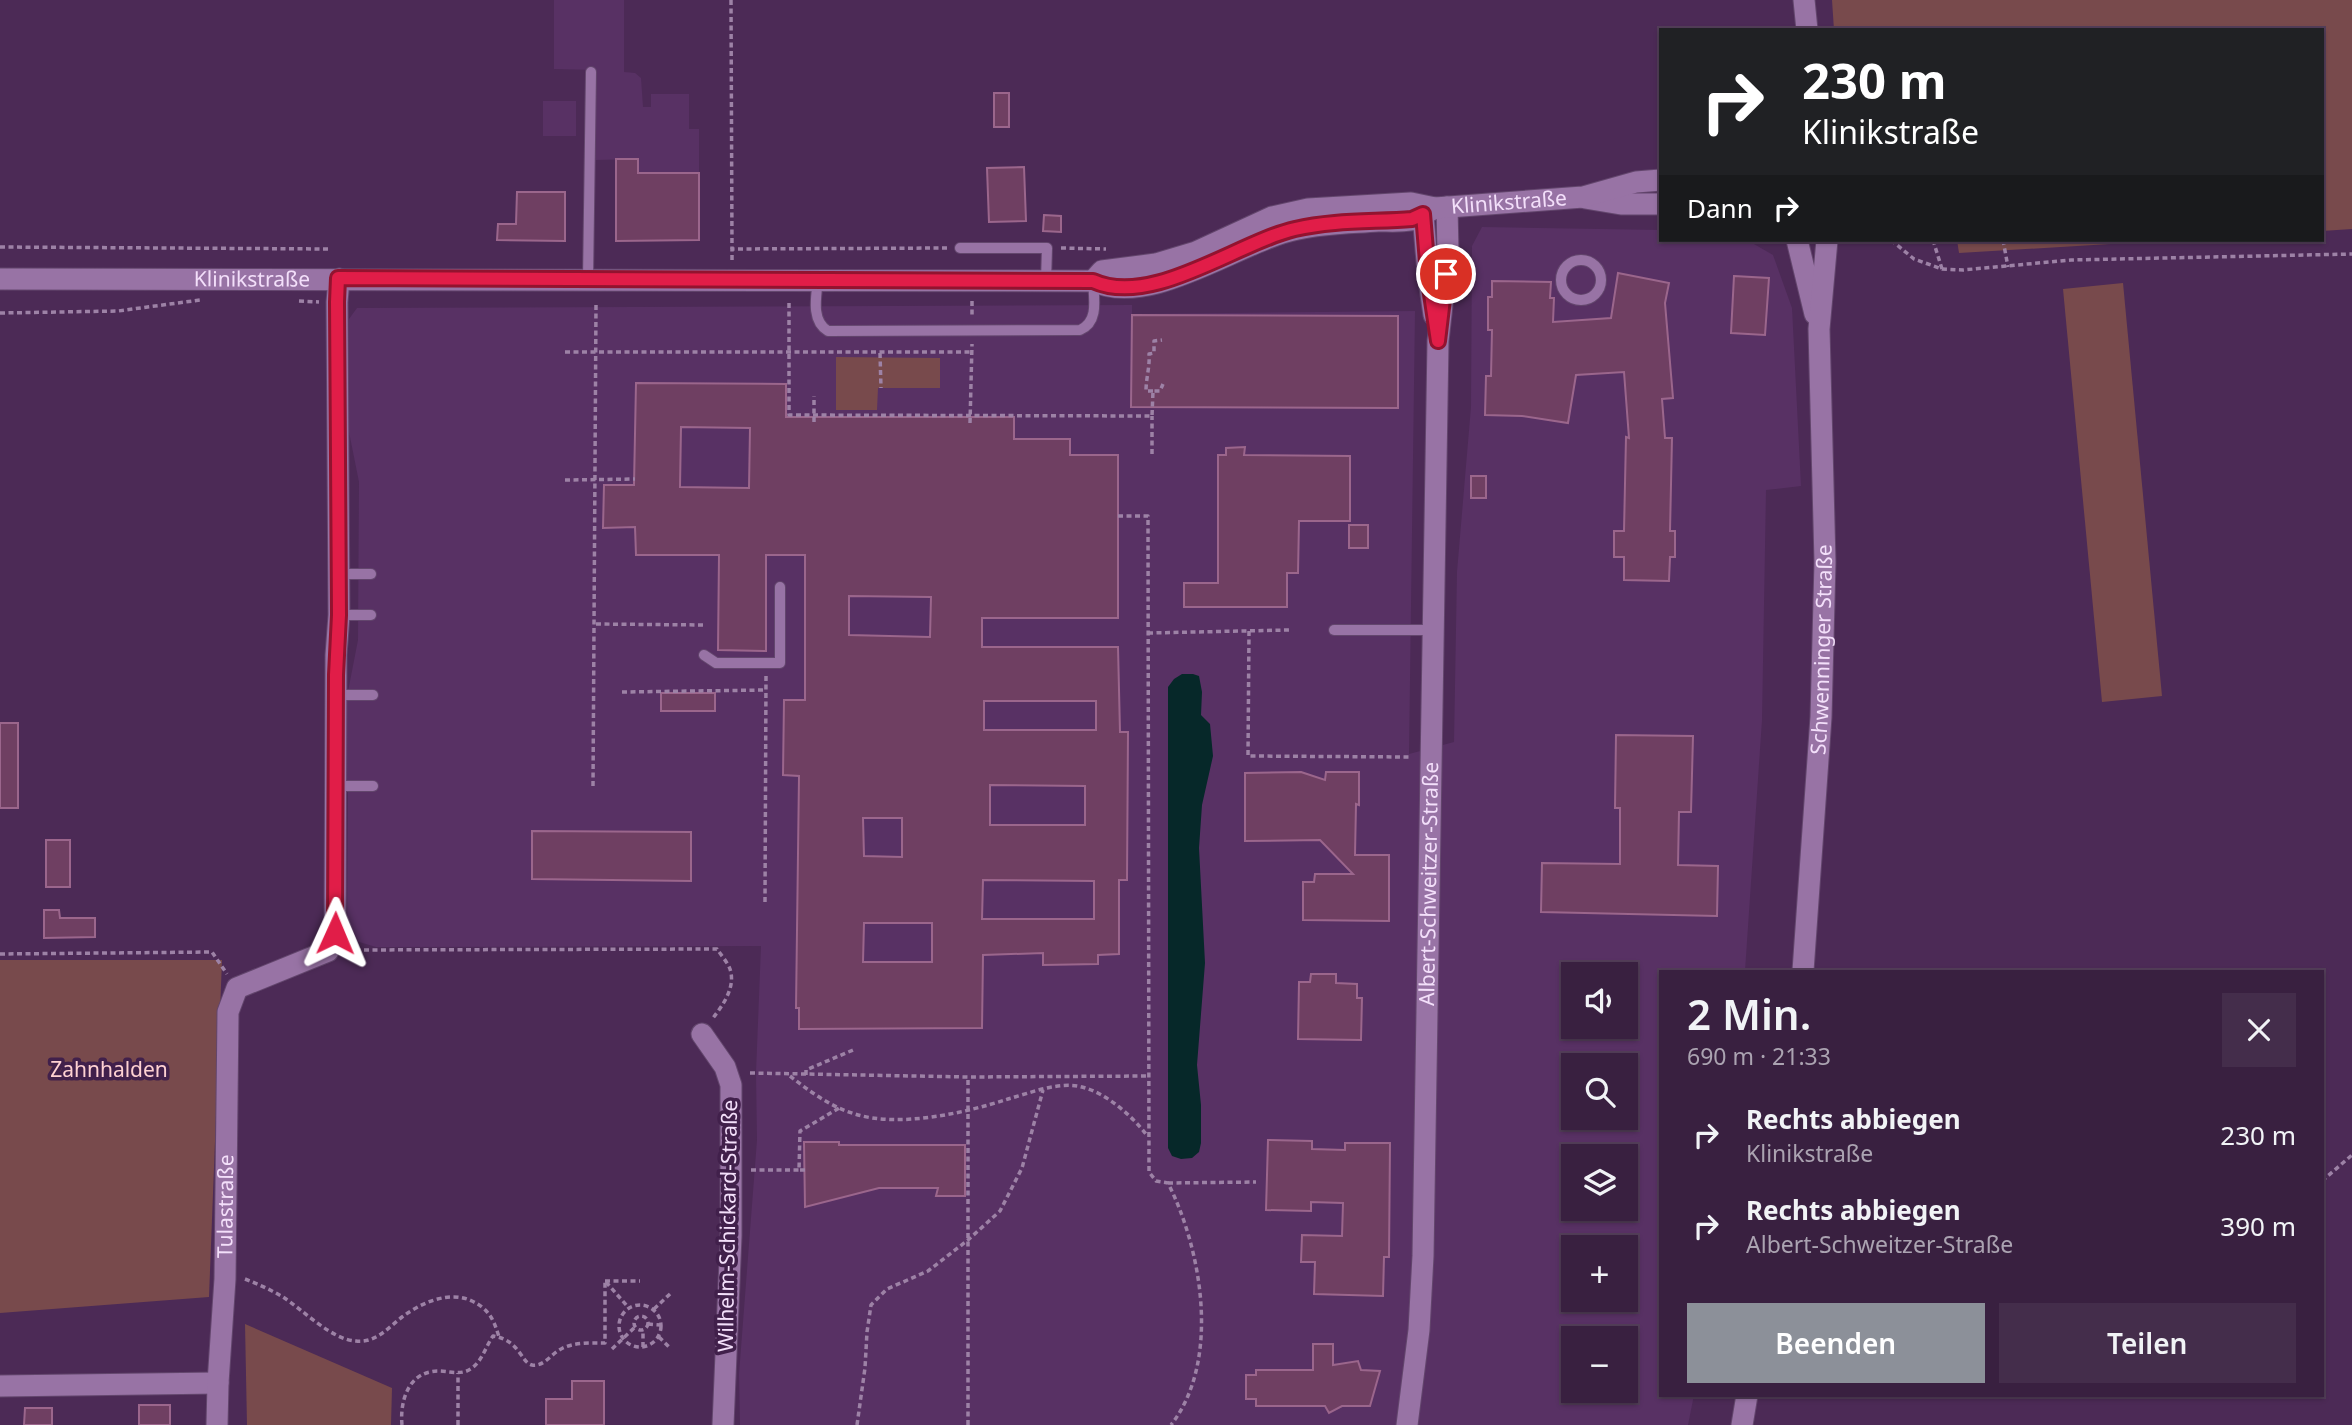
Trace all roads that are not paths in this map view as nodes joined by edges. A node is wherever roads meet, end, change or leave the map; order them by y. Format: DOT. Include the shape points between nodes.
graph roads {
  1 [pos="1793,0"];
  2 [pos="1804,0"];
  3 [pos="1793,28"];
  4 [pos="1807,28"];
  5 [pos="591,72"];
  6 [pos="1659,180"];
  7 [pos="1583,197"];
  8 [pos="1659,204"];
  9 [pos="1435,210"];
  10 [pos="1797,242"];
  11 [pos="1827,242"];
  12 [pos="960,248"];
  13 [pos="338,278"];
  14 [pos="0,279"];
  15 [pos="588,279"];
  16 [pos="818,280"];
  17 [pos="1046,281"];
  18 [pos="1093,281"];
  19 [pos="1819,329"];
  20 [pos="338,574"];
  21 [pos="371,574"];
  22 [pos="780,587"];
  23 [pos="339,615"];
  24 [pos="371,615"];
  25 [pos="1334,630"];
  26 [pos="1433,631"];
  27 [pos="704,655"];
  28 [pos="335,695"];
  29 [pos="373,695"];
  30 [pos="334,786"];
  31 [pos="373,786"];
  32 [pos="1803,970"];
  33 [pos="702,1034"];
  34 [pos="218,1383"];
  35 [pos="0,1386"];
  36 [pos="1747,1397"];
  37 [pos="218,1425"];
  38 [pos="723,1425"];
  39 [pos="1407,1425"];
  40 [pos="1742,1425"];
  1 -- 3 [label="street"];
  2 -- 4 [label="street"];
  5 -- 15 [label="lane"];
  6 -- 7 [label="street, Klinikstraße"];
  7 -- 8 [label="street, Klinikstraße"];
  7 -- 9 [label="street, Klinikstraße"];
  9 -- 18 [label="street, Klinikstraße" via="1411,203 1308,209 1272,217 1196,252 1156,264 1102,271"];
  9 -- 26 [label="street, Albert-Schweitzer-Straße" via="1428,274 1438,341"];
  10 -- 19 [label="street, Schwenninger Straße"];
  11 -- 19 [label="street, Schwenninger Straße"];
  12 -- 17 [label="lane" via="1047,248"];
  13 -- 14 [label="street, Klinikstraße"];
  13 -- 15 [label="street, Klinikstraße"];
  13 -- 20 [label="street"];
  15 -- 16 [label="street, Klinikstraße"];
  16 -- 17 [label="street, Klinikstraße"];
  16 -- 18 [label="lane" via="817,318 828,331 1080,330 1093,318"];
  17 -- 18 [label="street, Klinikstraße"];
  19 -- 32 [label="street, Schwenninger Straße" via="1825,562 1822,704"];
  20 -- 21 [label="lane"];
  20 -- 23 [label="street"];
  22 -- 27 [label="lane" via="780,663 716,663"];
  23 -- 24 [label="lane"];
  23 -- 28 [label="street"];
  25 -- 26 [label="lane"];
  26 -- 39 [label="street, Albert-Schweitzer-Straße" via="1423,1256"];
  28 -- 29 [label="lane"];
  28 -- 30 [label="street"];
  30 -- 31 [label="lane"];
  30 -- 34 [label="street, Tulastraße" via="335,933 328,951 237,988 229,1012 225,1279"];
  33 -- 38 [label="street, Wilhelm-Schickard-Straße" via="731,1085 732,1236"];
  34 -- 35 [label="street"];
  34 -- 37 [label="street, Tulastraße"];
  36 -- 40 [label="street"];
}
